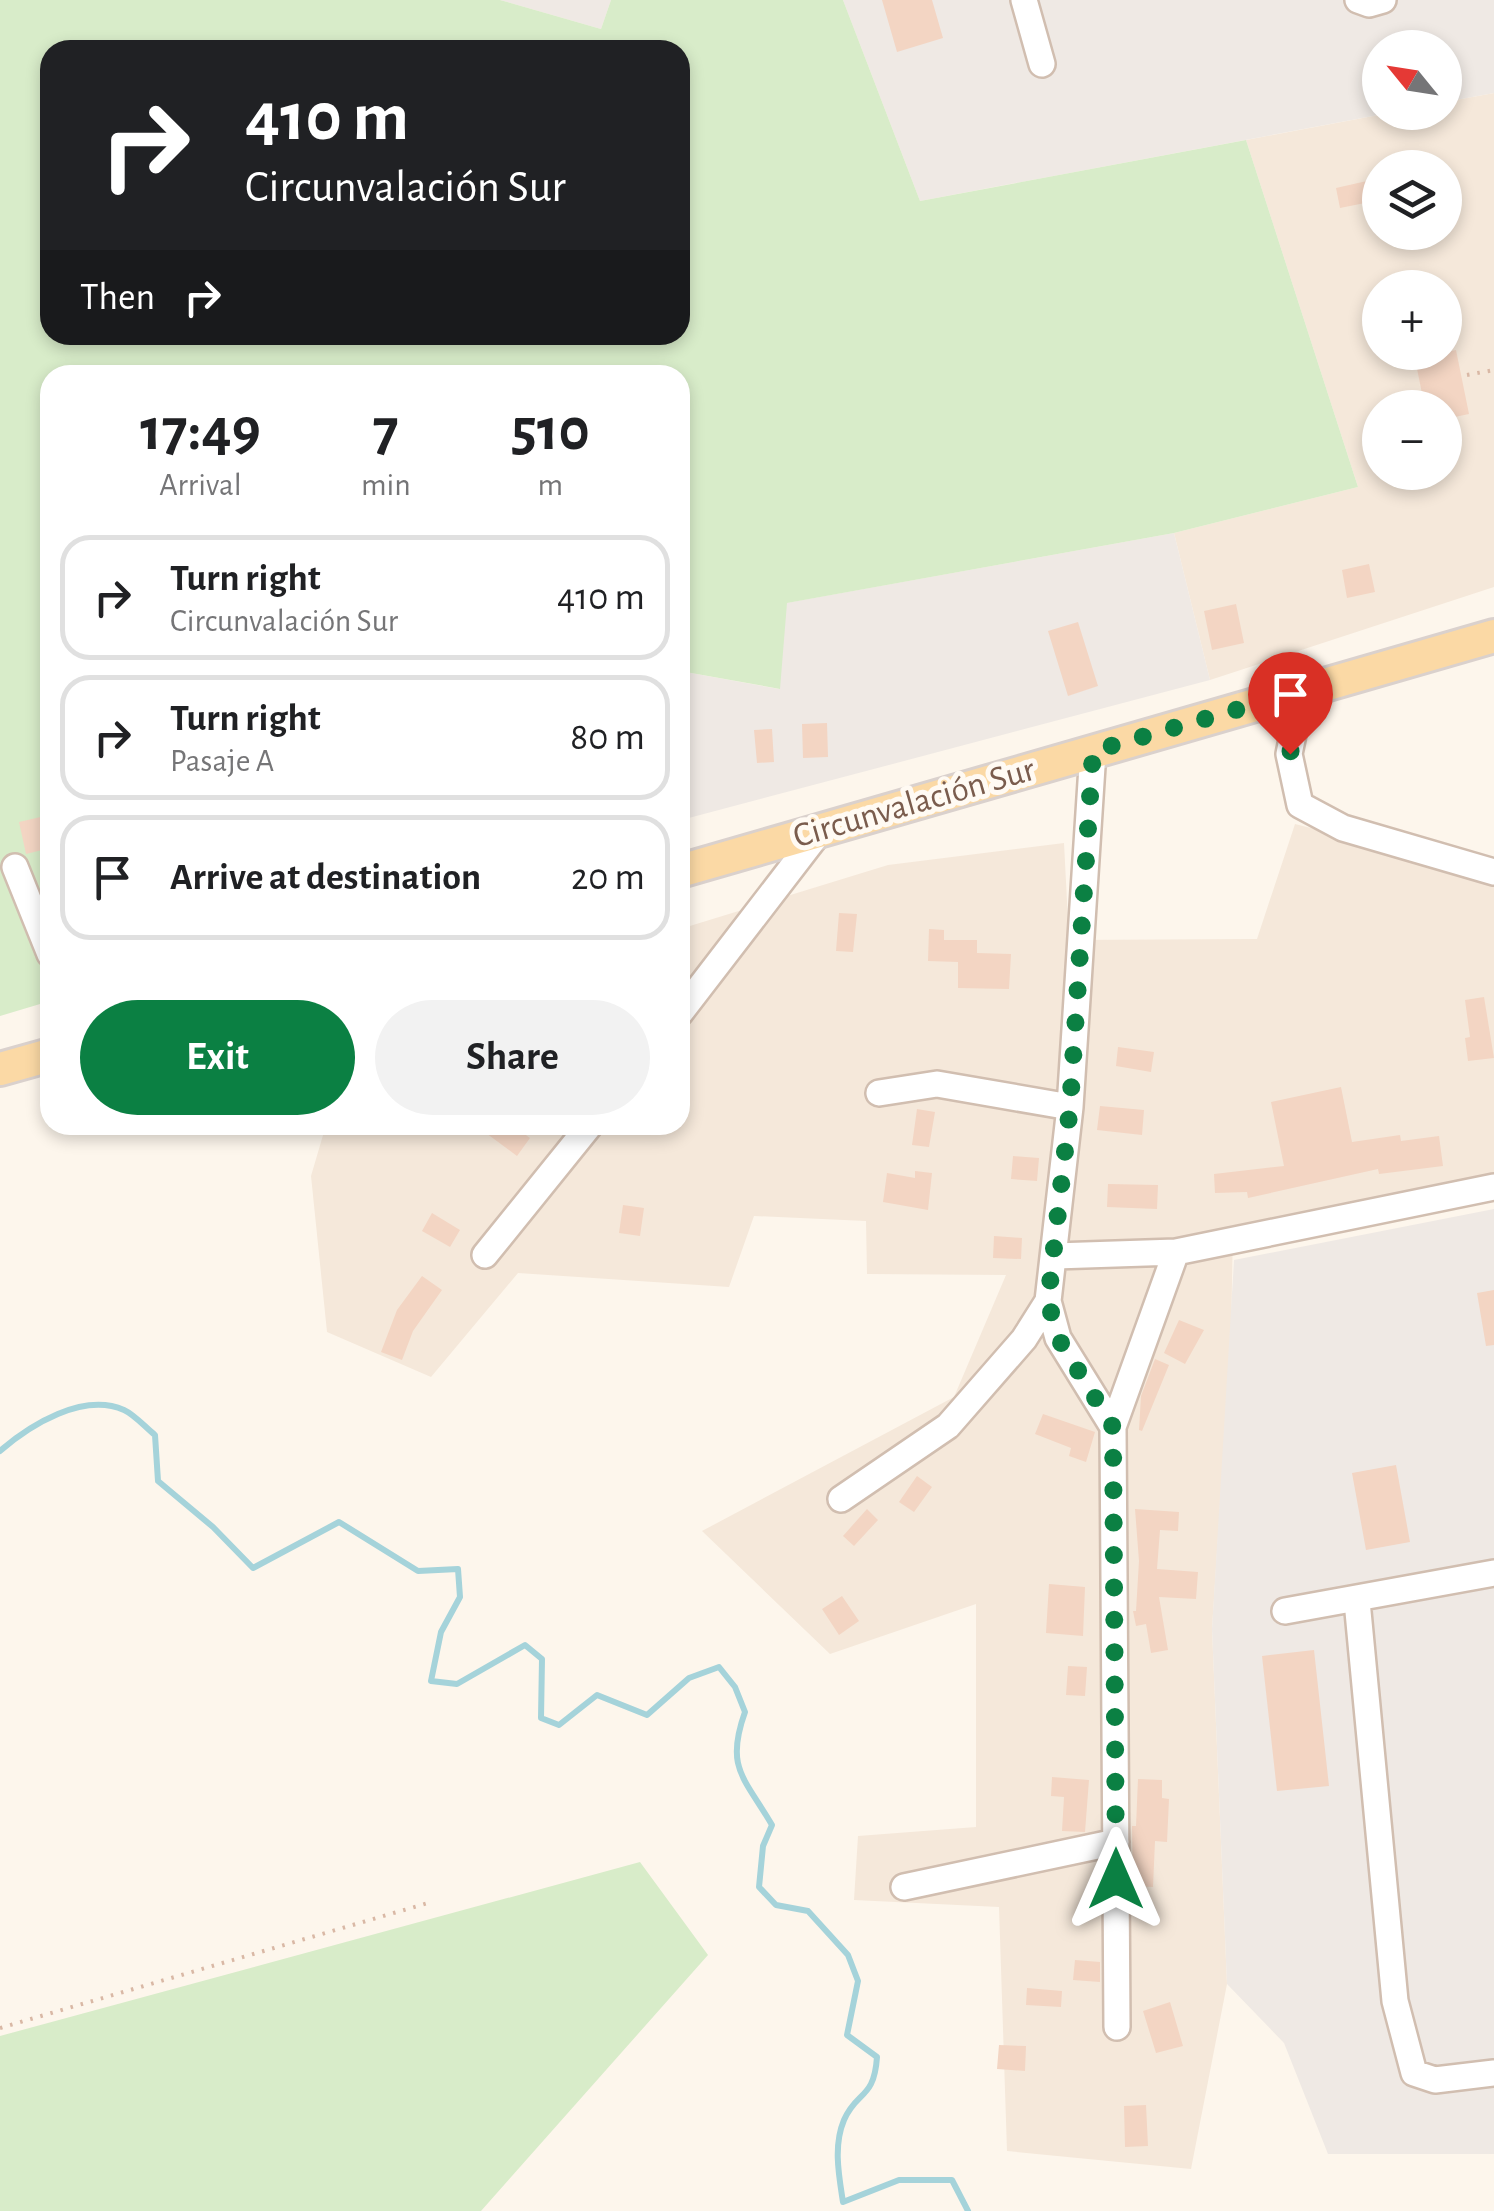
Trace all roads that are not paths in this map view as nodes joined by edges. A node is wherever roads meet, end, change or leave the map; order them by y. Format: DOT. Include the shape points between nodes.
graph roads {
  1 [pos="1024,0"];
  2 [pos="1358,0"];
  3 [pos="1383,0"];
  4 [pos="1042,64"];
  5 [pos="1494,636"];
  6 [pos="1302,691"];
  7 [pos="1093,751"];
  8 [pos="820,831"];
  9 [pos="15,867"];
  10 [pos="690,869"];
  11 [pos="1494,872"];
  12 [pos="40,929"];
  13 [pos="690,1000"];
  14 [pos="40,1058"];
  15 [pos="0,1069"];
  16 [pos="879,1093"];
  17 [pos="1070,1107"];
  18 [pos="582,1135"];
  19 [pos="1494,1186"];
  20 [pos="1176,1252"];
  21 [pos="485,1255"];
  22 [pos="1055,1256"];
  23 [pos="1048,1301"];
  24 [pos="1113,1427"];
  25 [pos="840,1499"];
  26 [pos="1494,1573"];
  27 [pos="1358,1601"];
  28 [pos="1285,1611"];
  29 [pos="1116,1842"];
  30 [pos="904,1887"];
  31 [pos="1117,2027"];
  32 [pos="1494,2073"];
  1 -- 4 [label="street"];
  2 -- 3 [label="street"];
  5 -- 6 [label="main road, Circunvalación Sur"];
  6 -- 7 [label="main road, Circunvalación Sur"];
  6 -- 11 [label="street" via="1290,754 1300,805 1343,828"];
  7 -- 8 [label="main road, Circunvalación Sur"];
  7 -- 17 [label="street"];
  8 -- 10 [label="main road, Circunvalación Sur"];
  8 -- 13 [label="street"];
  9 -- 12 [label="street"];
  14 -- 15 [label="main road"];
  16 -- 17 [label="street" via="938,1084"];
  17 -- 22 [label="street"];
  18 -- 21 [label="street"];
  19 -- 20 [label="street"];
  20 -- 22 [label="street"];
  20 -- 24 [label="street"];
  22 -- 23 [label="street"];
  23 -- 24 [label="street" via="1058,1338"];
  23 -- 25 [label="street" via="1024,1340 948,1426"];
  24 -- 29 [label="street"];
  26 -- 27 [label="street"];
  27 -- 28 [label="street"];
  27 -- 32 [label="street" via="1395,2000 1414,2073 1435,2080"];
  29 -- 30 [label="street"];
  29 -- 31 [label="street"];
}
